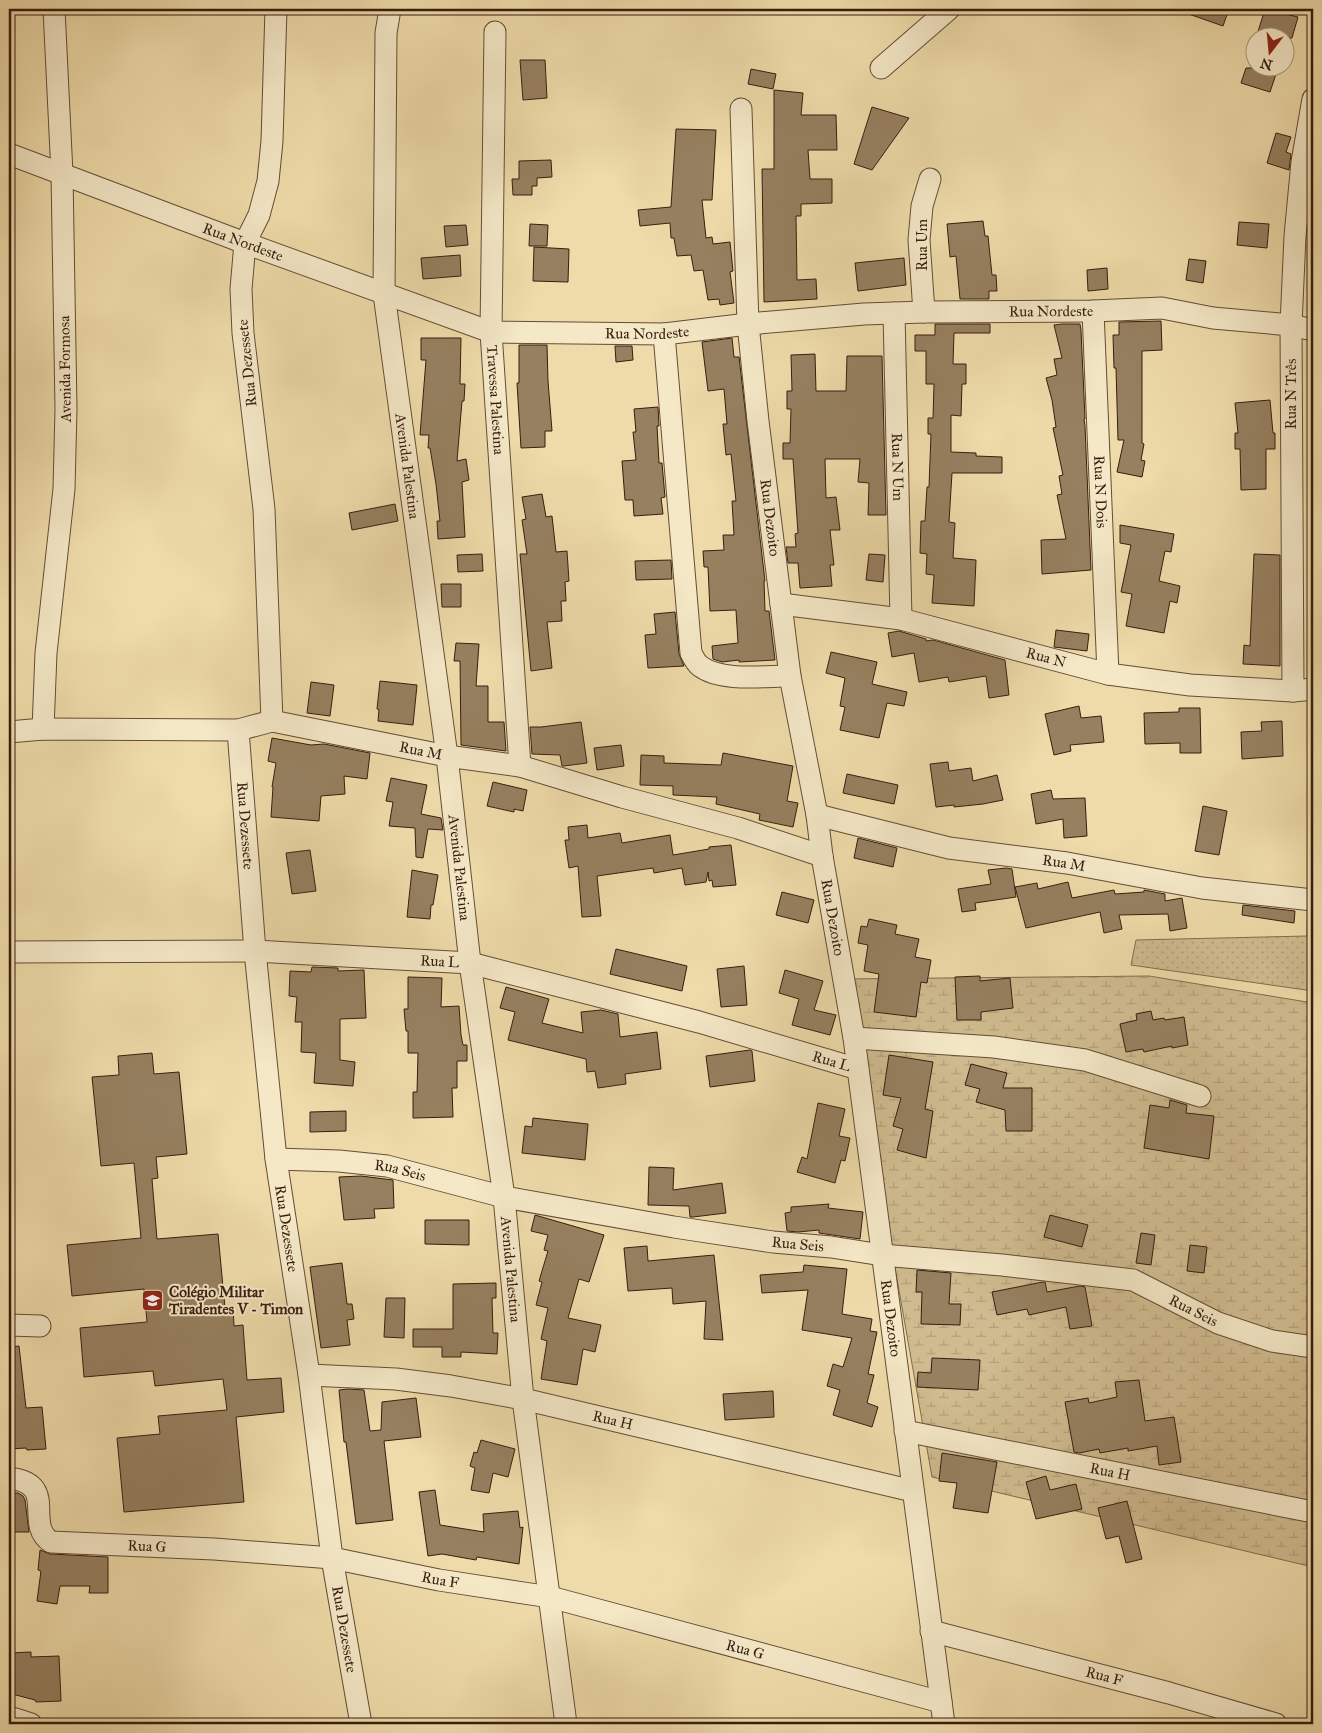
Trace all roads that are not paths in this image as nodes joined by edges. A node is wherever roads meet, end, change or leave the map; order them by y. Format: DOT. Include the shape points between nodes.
graph roads {
  1 [pos="54,9"];
  2 [pos="276,9"];
  3 [pos="390,9"];
  4 [pos="949,9"];
  5 [pos="495,32"];
  6 [pos="882,68"];
  7 [pos="1313,99"];
  8 [pos="740,109"];
  9 [pos="9,154"];
  10 [pos="62,174"];
  11 [pos="930,179"];
  12 [pos="245,243"];
  13 [pos="384,294"];
  14 [pos="1093,311"];
  15 [pos="924,312"];
  16 [pos="894,313"];
  17 [pos="748,324"];
  18 [pos="1291,325"];
  19 [pos="1313,330"];
  20 [pos="491,332"];
  21 [pos="664,334"];
  22 [pos="781,604"];
  23 [pos="901,619"];
  24 [pos="1108,674"];
  25 [pos="790,676"];
  26 [pos="1303,690"];
  27 [pos="272,722"];
  28 [pos="43,729"];
  29 [pos="238,730"];
  30 [pos="9,732"];
  31 [pos="447,756"];
  32 [pos="520,766"];
  33 [pos="817,814"];
  34 [pos="822,856"];
  35 [pos="1313,900"];
  36 [pos="255,951"];
  37 [pos="9,952"];
  38 [pos="470,963"];
  39 [pos="854,1038"];
  40 [pos="858,1068"];
  41 [pos="1200,1096"];
  42 [pos="276,1160"];
  43 [pos="504,1197"];
  44 [pos="882,1255"];
  45 [pos="9,1325"];
  46 [pos="40,1326"];
  47 [pos="1313,1347"];
  48 [pos="309,1375"];
  49 [pos="523,1399"];
  50 [pos="905,1431"];
  51 [pos="9,1478"];
  52 [pos="913,1490"];
  53 [pos="1313,1512"];
  54 [pos="332,1558"];
  55 [pos="550,1597"];
  56 [pos="931,1631"];
  57 [pos="941,1702"];
  58 [pos="9,1717"];
  59 [pos="31,1724"];
  60 [pos="361,1724"];
  61 [pos="566,1724"];
  62 [pos="944,1724"];
  63 [pos="1276,1724"];
  1 -- 10 [label="street, Avenida Formosa"];
  2 -- 12 [label="street, Rua Dezessete" via="268,181 259,215"];
  3 -- 13 [label="street, Avenida Palestina" via="386,33"];
  4 -- 6 [label="street"];
  5 -- 20 [label="street, Travessa Palestina"];
  7 -- 18 [label="street, Rua N Três" via="1302,162"];
  8 -- 17 [label="street, Rua Dezoito"];
  9 -- 10 [label="street, Rua Nordeste"];
  10 -- 12 [label="street, Rua Nordeste"];
  10 -- 28 [label="street, Avenida Formosa" via="66,409 64,489 46,653"];
  11 -- 15 [label="street, Rua Um" via="922,206 919,240"];
  12 -- 13 [label="street, Rua Nordeste"];
  12 -- 27 [label="street, Rua Dezessete" via="242,333 264,508"];
  13 -- 20 [label="street, Rua Nordeste"];
  13 -- 31 [label="street, Avenida Palestina"];
  14 -- 15 [label="street, Rua Nordeste"];
  14 -- 18 [label="street, Rua Nordeste" via="1162,308 1213,318"];
  14 -- 24 [label="street, Rua N Dois"];
  15 -- 16 [label="street, Rua Nordeste"];
  16 -- 17 [label="street, Rua Nordeste"];
  16 -- 23 [label="street, Rua N Um"];
  17 -- 21 [label="street, Rua Nordeste"];
  17 -- 22 [label="street, Rua Dezoito"];
  18 -- 19 [label="street, Rua Nordeste"];
  18 -- 26 [label="street, Rua N Três"];
  20 -- 21 [label="street, Rua Nordeste"];
  20 -- 32 [label="street, Travessa Palestina"];
  21 -- 25 [label="street" via="691,653 698,665 712,673"];
  22 -- 23 [label="street, Rua N"];
  22 -- 25 [label="street, Rua Dezoito"];
  23 -- 24 [label="street, Rua N"];
  24 -- 26 [label="street, Rua N" via="1190,685"];
  25 -- 33 [label="street, Rua Dezoito"];
  27 -- 29 [label="street, Rua M"];
  27 -- 31 [label="street, Rua M"];
  28 -- 29 [label="street, Rua M"];
  28 -- 30 [label="street, Rua M"];
  29 -- 36 [label="street, Rua Dezessete"];
  31 -- 32 [label="street, Rua M"];
  31 -- 38 [label="street, Avenida Palestina"];
  32 -- 34 [label="street, Rua M" via="738,828"];
  33 -- 34 [label="street, Rua Dezoito"];
  33 -- 35 [label="street, Rua M" via="949,848 1067,863 1202,888"];
  34 -- 39 [label="street, Rua Dezoito"];
  36 -- 37 [label="street, Rua L"];
  36 -- 38 [label="street, Rua L"];
  36 -- 42 [label="street, Rua Dezessete"];
  38 -- 40 [label="street, Rua L" via="699,1022"];
  38 -- 43 [label="street, Avenida Palestina"];
  39 -- 40 [label="street, Rua Dezoito"];
  39 -- 41 [label="street, Rua L" via="994,1047 1084,1060"];
  40 -- 44 [label="street, Rua Dezoito"];
  42 -- 43 [label="street, Rua Seis" via="387,1166"];
  42 -- 48 [label="street, Rua Dezessete"];
  43 -- 44 [label="street, Rua Seis" via="674,1227"];
  43 -- 49 [label="street, Avenida Palestina"];
  44 -- 47 [label="street, Rua Seis" via="1133,1280 1218,1323 1272,1341"];
  44 -- 50 [label="street, Rua Dezoito"];
  45 -- 46 [label="street"];
  48 -- 49 [label="street, Rua H" via="396,1379"];
  48 -- 54 [label="street, Rua Dezessete"];
  49 -- 52 [label="street, Rua H"];
  49 -- 55 [label="street, Avenida Palestina"];
  50 -- 52 [label="street, Rua Dezoito"];
  50 -- 53 [label="street, Rua H"];
  51 -- 54 [label="street, Rua G" via="34,1486 44,1537 51,1542"];
  52 -- 56 [label="street, Rua Dezoito"];
  54 -- 55 [label="street, Rua F" via="439,1580"];
  54 -- 60 [label="street, Rua Dezessete"];
  55 -- 57 [label="street, Rua G"];
  55 -- 61 [label="street, Avenida Palestina"];
  56 -- 57 [label="street, Rua Dezoito"];
  56 -- 63 [label="street, Rua F"];
  57 -- 62 [label="street, Rua Dezoito"];
  58 -- 59 [label="street"];
}
